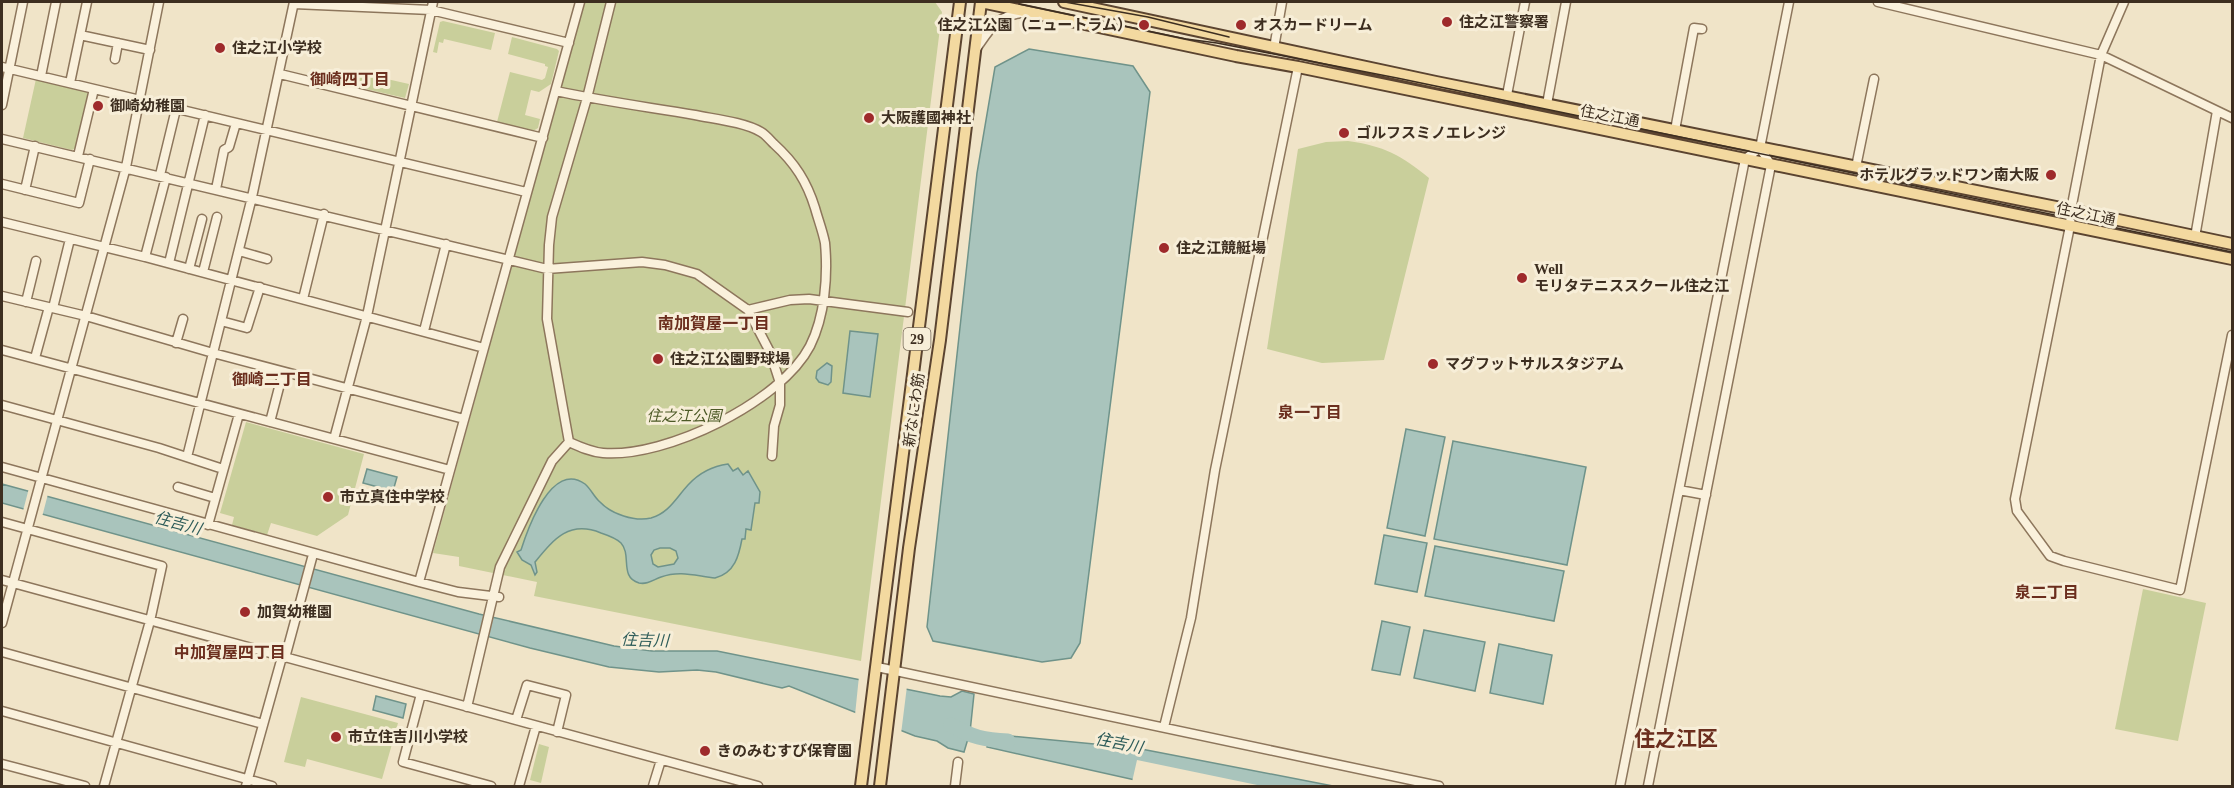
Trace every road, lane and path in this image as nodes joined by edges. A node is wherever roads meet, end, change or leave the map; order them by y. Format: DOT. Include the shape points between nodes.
graph roads {
  1 [pos="23,2"];
  2 [pos="56,2"];
  3 [pos="87,2"];
  4 [pos="159,2"];
  5 [pos="580,2"];
  6 [pos="611,2"];
  7 [pos="960,2"];
  8 [pos="981,2"];
  9 [pos="1064,2"];
  10 [pos="1282,2"];
  11 [pos="1525,2"];
  12 [pos="1566,2"];
  13 [pos="1789,2"];
  14 [pos="1878,2"];
  15 [pos="2123,2"];
  16 [pos="294,3"];
  17 [pos="432,6"];
  18 [pos="1032,12"];
  19 [pos="1702,29"];
  20 [pos="80,35"];
  21 [pos="118,43"];
  22 [pos="569,43"];
  23 [pos="1274,48"];
  24 [pos="150,50"];
  25 [pos="975,50"];
  26 [pos="2101,56"];
  27 [pos="115,59"];
  28 [pos="1298,67"];
  29 [pos="5,68"];
  30 [pos="280,74"];
  31 [pos="41,76"];
  32 [pos="1874,78"];
  33 [pos="70,83"];
  34 [pos="94,89"];
  35 [pos="556,91"];
  36 [pos="1507,95"];
  37 [pos="587,98"];
  38 [pos="140,100"];
  39 [pos="1547,104"];
  40 [pos="2,105"];
  41 [pos="411,106"];
  42 [pos="176,108"];
  43 [pos="2217,111"];
  44 [pos="205,115"];
  45 [pos="2232,118"];
  46 [pos="236,123"];
  47 [pos="267,130"];
  48 [pos="1675,130"];
  49 [pos="543,138"];
  50 [pos="2,139"];
  51 [pos="35,146"];
  52 [pos="1760,148"];
  53 [pos="78,156"];
  54 [pos="90,159"];
  55 [pos="1745,159"];
  56 [pos="400,162"];
  57 [pos="1771,165"];
  58 [pos="126,167"];
  59 [pos="1856,168"];
  60 [pos="163,176"];
  61 [pos="188,182"];
  62 [pos="2,184"];
  63 [pos="216,189"];
  64 [pos="25,190"];
  65 [pos="526,192"];
  66 [pos="252,197"];
  67 [pos="2071,210"];
  68 [pos="324,214"];
  69 [pos="217,216"];
  70 [pos="2,222"];
  71 [pos="2070,226"];
  72 [pos="386,229"];
  73 [pos="214,231"];
  74 [pos="2194,237"];
  75 [pos="70,239"];
  76 [pos="446,244"];
  77 [pos="2232,244"];
  78 [pos="105,248"];
  79 [pos="239,251"];
  80 [pos="146,257"];
  81 [pos="267,259"];
  82 [pos="2232,259"];
  83 [pos="511,260"];
  84 [pos="36,261"];
  85 [pos="169,263"];
  86 [pos="189,269"];
  87 [pos="548,269"];
  88 [pos="203,272"];
  89 [pos="231,280"];
  90 [pos="260,287"];
  91 [pos="2,296"];
  92 [pos="303,299"];
  93 [pos="26,302"];
  94 [pos="823,302"];
  95 [pos="51,308"];
  96 [pos="748,310"];
  97 [pos="908,312"];
  98 [pos="86,316"];
  99 [pos="367,316"];
  100 [pos="183,319"];
  101 [pos="221,321"];
  102 [pos="424,332"];
  103 [pos="2232,335"];
  104 [pos="176,343"];
  105 [pos="484,348"];
  106 [pos="2,350"];
  107 [pos="213,353"];
  108 [pos="35,358"];
  109 [pos="72,368"];
  110 [pos="282,372"];
  111 [pos="780,383"];
  112 [pos="348,390"];
  113 [pos="201,404"];
  114 [pos="2,405"];
  115 [pos="239,414"];
  116 [pos="464,419"];
  117 [pos="58,420"];
  118 [pos="270,422"];
  119 [pos="334,439"];
  120 [pos="569,442"];
  121 [pos="772,456"];
  122 [pos="187,457"];
  123 [pos="2,467"];
  124 [pos="224,469"];
  125 [pos="450,470"];
  126 [pos="42,480"];
  127 [pos="178,487"];
  128 [pos="1679,490"];
  129 [pos="1706,495"];
  130 [pos="215,498"];
  131 [pos="2,522"];
  132 [pos="208,525"];
  133 [pos="29,527"];
  134 [pos="311,560"];
  135 [pos="2,580"];
  136 [pos="419,582"];
  137 [pos="12,583"];
  138 [pos="494,598"];
  139 [pos="150,621"];
  140 [pos="2,623"];
  141 [pos="2,652"];
  142 [pos="283,657"];
  143 [pos="876,672"];
  144 [pos="895,675"];
  145 [pos="132,688"];
  146 [pos="421,694"];
  147 [pos="466,707"];
  148 [pos="2,711"];
  149 [pos="516,720"];
  150 [pos="263,724"];
  151 [pos="536,726"];
  152 [pos="1164,727"];
  153 [pos="557,732"];
  154 [pos="116,746"];
  155 [pos="661,760"];
  156 [pos="958,762"];
  157 [pos="2,764"];
  158 [pos="247,783"];
  159 [pos="85,786"];
  160 [pos="104,786"];
  161 [pos="272,786"];
  162 [pos="491,786"];
  163 [pos="519,786"];
  164 [pos="653,786"];
  165 [pos="758,786"];
  166 [pos="861,786"];
  167 [pos="880,786"];
  168 [pos="955,786"];
  169 [pos="1439,786"];
  170 [pos="1620,786"];
  171 [pos="1648,786"];
  1 -- 29 [label="street"];
  2 -- 31 [label="street"];
  3 -- 20 [label="street"];
  4 -- 24 [label="street"];
  5 -- 22 [label="street"];
  6 -- 37 [label="street"];
  7 -- 143 [label="main road, 新なにわ筋 / 29"];
  8 -- 18 [label="main road, 住之江通"];
  8 -- 25 [label="main road, 新なにわ筋 / 29"];
  9 -- 23 [label="main road, 住之江通"];
  10 -- 23 [label="street"];
  11 -- 36 [label="street"];
  12 -- 39 [label="street"];
  13 -- 52 [label="street"];
  14 -- 26 [label="street"];
  15 -- 26 [label="street"];
  16 -- 17 [label="street"];
  16 -- 30 [label="street"];
  17 -- 22 [label="street"];
  17 -- 41 [label="street"];
  18 -- 25 [label="street" via="1011,15 993,24"];
  18 -- 28 [label="main road, 住之江通"];
  19 -- 48 [label="street" via="1694,28"];
  20 -- 21 [label="street"];
  20 -- 33 [label="street"];
  21 -- 24 [label="street"];
  21 -- 27 [label="street"];
  22 -- 35 [label="street"];
  23 -- 36 [label="main road, 住之江通"];
  24 -- 38 [label="street"];
  25 -- 144 [label="main road, 新なにわ筋 / 29"];
  26 -- 43 [label="street"];
  26 -- 67 [label="street"];
  28 -- 55 [label="main road, 住之江通"];
  28 -- 152 [label="street" via="1218,459 1191,618"];
  29 -- 31 [label="street"];
  29 -- 40 [label="street"];
  30 -- 41 [label="street"];
  30 -- 47 [label="street"];
  31 -- 33 [label="street"];
  32 -- 59 [label="street"];
  33 -- 34 [label="street"];
  34 -- 38 [label="street"];
  34 -- 53 [label="street"];
  35 -- 37 [label="street"];
  35 -- 49 [label="street"];
  36 -- 39 [label="main road, 住之江通"];
  37 -- 87 [label="street" via="552,217"];
  37 -- 94 [label="street" via="714,119 761,132 790,159 809,188 825,241"];
  38 -- 42 [label="street"];
  38 -- 58 [label="street"];
  39 -- 48 [label="main road, 住之江通"];
  41 -- 49 [label="street"];
  41 -- 56 [label="street"];
  42 -- 44 [label="street"];
  42 -- 60 [label="street"];
  43 -- 45 [label="street"];
  43 -- 74 [label="street"];
  44 -- 46 [label="street"];
  44 -- 61 [label="street"];
  46 -- 47 [label="street"];
  46 -- 63 [label="street"];
  47 -- 56 [label="street"];
  47 -- 66 [label="street"];
  48 -- 52 [label="main road, 住之江通"];
  49 -- 65 [label="street"];
  50 -- 51 [label="street"];
  51 -- 53 [label="street"];
  51 -- 64 [label="street"];
  52 -- 55 [label="street"];
  52 -- 57 [label="street"];
  52 -- 59 [label="main road, 住之江通"];
  53 -- 54 [label="street"];
  54 -- 58 [label="street"];
  54 -- 64 [label="street" via="79,203"];
  55 -- 57 [label="main road, 住之江通"];
  55 -- 128 [label="street"];
  56 -- 65 [label="street"];
  56 -- 72 [label="street"];
  57 -- 71 [label="main road, 住之江通"];
  57 -- 129 [label="street"];
  58 -- 60 [label="street"];
  58 -- 78 [label="street"];
  59 -- 67 [label="main road, 住之江通"];
  60 -- 61 [label="street"];
  60 -- 80 [label="street"];
  61 -- 63 [label="street"];
  61 -- 85 [label="street"];
  62 -- 64 [label="street"];
  63 -- 66 [label="street"];
  65 -- 83 [label="street"];
  66 -- 68 [label="street"];
  66 -- 79 [label="street"];
  67 -- 71 [label="street"];
  67 -- 74 [label="main road, 住之江通"];
  68 -- 72 [label="street"];
  68 -- 92 [label="street"];
  69 -- 73 [label="street"];
  70 -- 75 [label="street"];
  71 -- 82 [label="main road, 住之江通"];
  71 -- 103 [label="street" via="2015,499 2017,511 2050,556 2180,590"];
  72 -- 76 [label="street"];
  72 -- 99 [label="street"];
  73 -- 86 [label="street" via="201,224"];
  73 -- 88 [label="street"];
  74 -- 77 [label="main road, 住之江通"];
  75 -- 78 [label="street"];
  75 -- 95 [label="street"];
  76 -- 83 [label="street"];
  76 -- 102 [label="street"];
  78 -- 80 [label="street"];
  78 -- 98 [label="street"];
  79 -- 81 [label="street"];
  79 -- 89 [label="street"];
  80 -- 85 [label="street"];
  83 -- 87 [label="street"];
  83 -- 105 [label="street"];
  84 -- 93 [label="street"];
  85 -- 86 [label="street"];
  86 -- 88 [label="street"];
  87 -- 96 [label="street" via="616,262 666,265 697,274"];
  87 -- 120 [label="street" via="547,319"];
  88 -- 89 [label="street"];
  89 -- 90 [label="street"];
  89 -- 101 [label="street"];
  90 -- 92 [label="street"];
  90 -- 101 [label="street" via="248,328"];
  91 -- 93 [label="street"];
  92 -- 99 [label="street"];
  93 -- 95 [label="street"];
  94 -- 96 [label="street" via="790,300"];
  94 -- 97 [label="street"];
  94 -- 111 [label="street" via="809,346"];
  95 -- 98 [label="street"];
  95 -- 108 [label="street"];
  96 -- 111 [label="street" via="770,352"];
  98 -- 104 [label="street"];
  98 -- 109 [label="street"];
  99 -- 102 [label="street"];
  99 -- 112 [label="street"];
  100 -- 104 [label="street"];
  101 -- 107 [label="street"];
  102 -- 105 [label="street"];
  104 -- 107 [label="street"];
  105 -- 116 [label="street"];
  106 -- 108 [label="street"];
  107 -- 110 [label="street"];
  107 -- 113 [label="street"];
  108 -- 109 [label="street"];
  109 -- 113 [label="street"];
  109 -- 117 [label="street"];
  110 -- 112 [label="street"];
  110 -- 118 [label="street"];
  111 -- 120 [label="street" via="708,429 668,443 604,453"];
  111 -- 121 [label="street"];
  112 -- 116 [label="street"];
  112 -- 119 [label="street"];
  113 -- 115 [label="street"];
  113 -- 122 [label="street"];
  114 -- 117 [label="street"];
  115 -- 118 [label="street"];
  115 -- 124 [label="street"];
  116 -- 125 [label="street"];
  117 -- 122 [label="street"];
  117 -- 126 [label="street"];
  118 -- 119 [label="street"];
  119 -- 125 [label="street"];
  120 -- 138 [label="street" via="552,461 500,567"];
  122 -- 124 [label="street"];
  123 -- 126 [label="street"];
  124 -- 130 [label="street"];
  125 -- 136 [label="street"];
  126 -- 132 [label="street"];
  126 -- 133 [label="street"];
  127 -- 130 [label="street"];
  128 -- 129 [label="street"];
  128 -- 170 [label="street"];
  129 -- 171 [label="street"];
  130 -- 132 [label="street"];
  131 -- 133 [label="street"];
  132 -- 136 [label="street"];
  133 -- 137 [label="street"];
  133 -- 139 [label="street" via="162,566"];
  134 -- 142 [label="street"];
  135 -- 137 [label="street"];
  136 -- 138 [label="street"];
  137 -- 139 [label="street"];
  137 -- 140 [label="street"];
  138 -- 147 [label="street"];
  139 -- 142 [label="street"];
  139 -- 145 [label="street"];
  141 -- 145 [label="street"];
  142 -- 146 [label="street"];
  142 -- 150 [label="street"];
  143 -- 144 [label="street"];
  143 -- 166 [label="main road, 新なにわ筋 / 29"];
  144 -- 152 [label="street"];
  144 -- 167 [label="main road, 新なにわ筋 / 29"];
  145 -- 150 [label="street"];
  145 -- 154 [label="street"];
  146 -- 147 [label="street"];
  146 -- 162 [label="street" via="403,762"];
  147 -- 149 [label="street"];
  148 -- 154 [label="street"];
  149 -- 151 [label="street"];
  149 -- 153 [label="street" via="527,685 566,695"];
  150 -- 158 [label="street"];
  151 -- 153 [label="street"];
  151 -- 163 [label="street"];
  152 -- 169 [label="street"];
  153 -- 155 [label="street"];
  154 -- 158 [label="street"];
  154 -- 160 [label="street"];
  155 -- 164 [label="street"];
  155 -- 165 [label="street"];
  156 -- 168 [label="street"];
  157 -- 159 [label="street"];
  158 -- 161 [label="street"];
}
